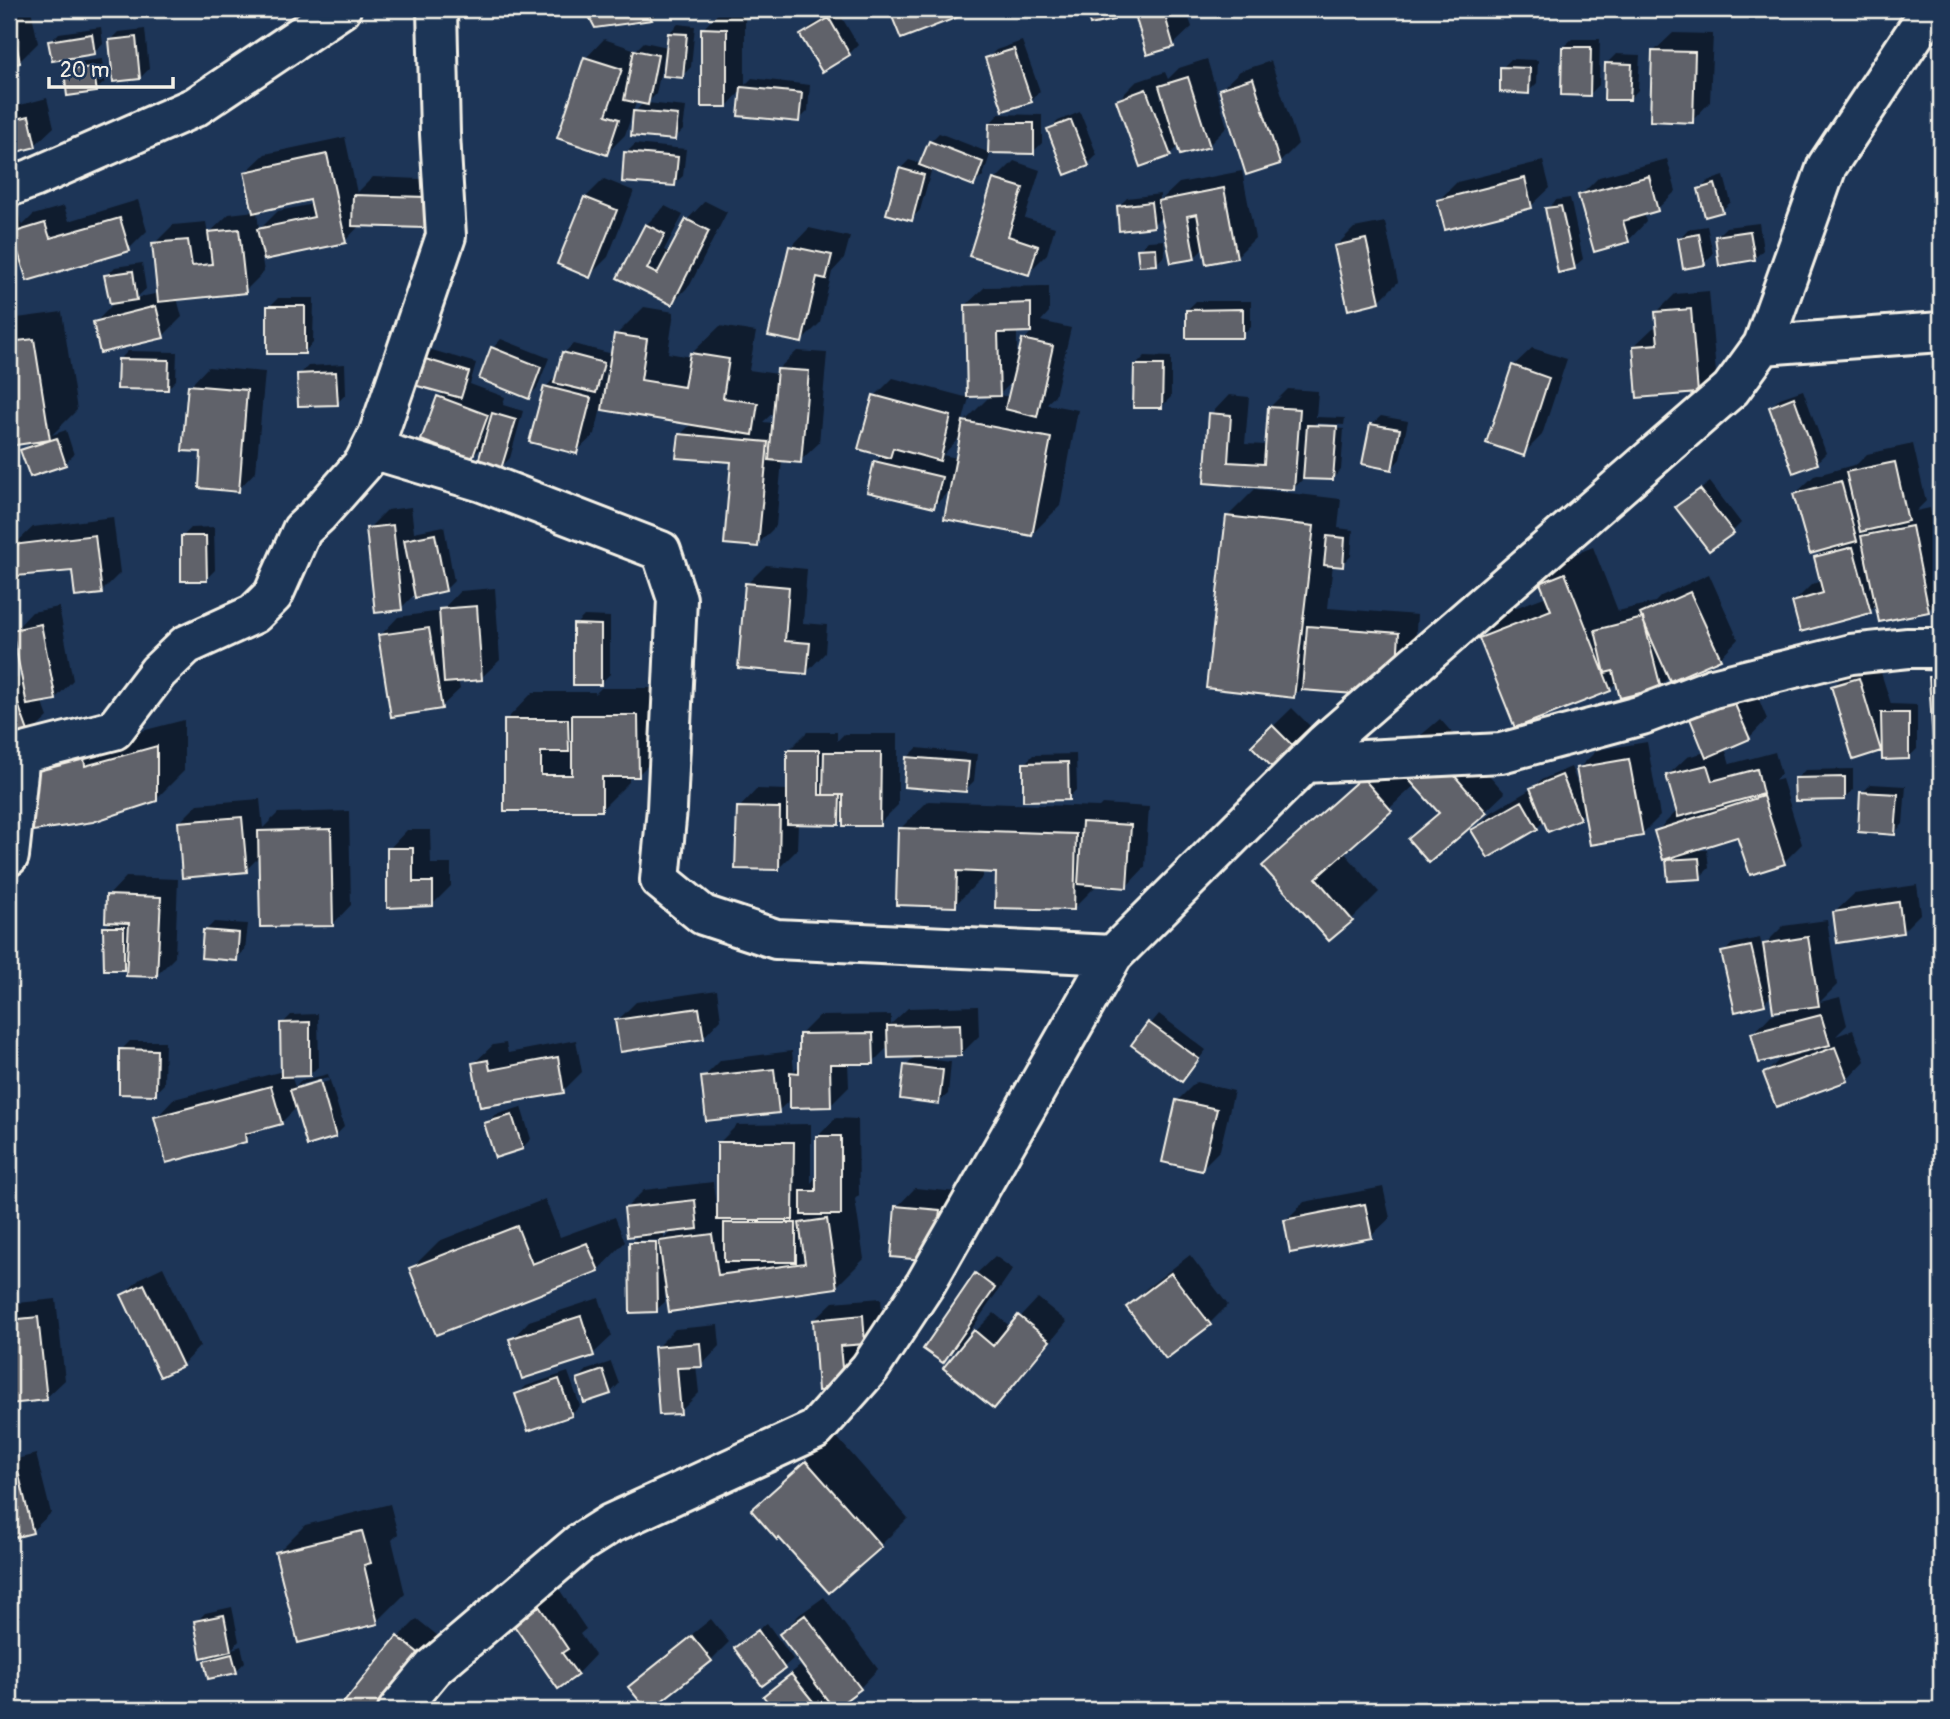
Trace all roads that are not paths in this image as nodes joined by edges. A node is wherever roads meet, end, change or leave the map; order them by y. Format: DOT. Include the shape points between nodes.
graph roads {
  1 [pos="341,9"];
  2 [pos="437,9"];
  3 [pos="1931,9"];
  4 [pos="9,187"];
  5 [pos="1941,332"];
  6 [pos="1763,345"];
  7 [pos="372,449"];
  8 [pos="1941,648"];
  9 [pos="1305,763"];
  10 [pos="9,856"];
  11 [pos="1114,955"];
  12 [pos="398,1710"];
  1 -- 4 [label="street" via="195,107"];
  2 -- 7 [label="street" via="446,236"];
  3 -- 6 [label="street" via="1827,166"];
  5 -- 6 [label="street"];
  6 -- 9 [label="street" via="1731,389"];
  7 -- 10 [label="street" via="302,530 273,596 254,614 186,645 158,672 114,730 20,754"];
  7 -- 11 [label="street" via="482,482 661,551 677,599 660,880 703,915 776,939"];
  8 -- 9 [label="street" via="1851,654 1713,688 1642,715 1501,753"];
  9 -- 11 [label="street"];
  11 -- 12 [label="street" via="926,1283 870,1368 815,1430 610,1524 580,1543 433,1668"];
}
